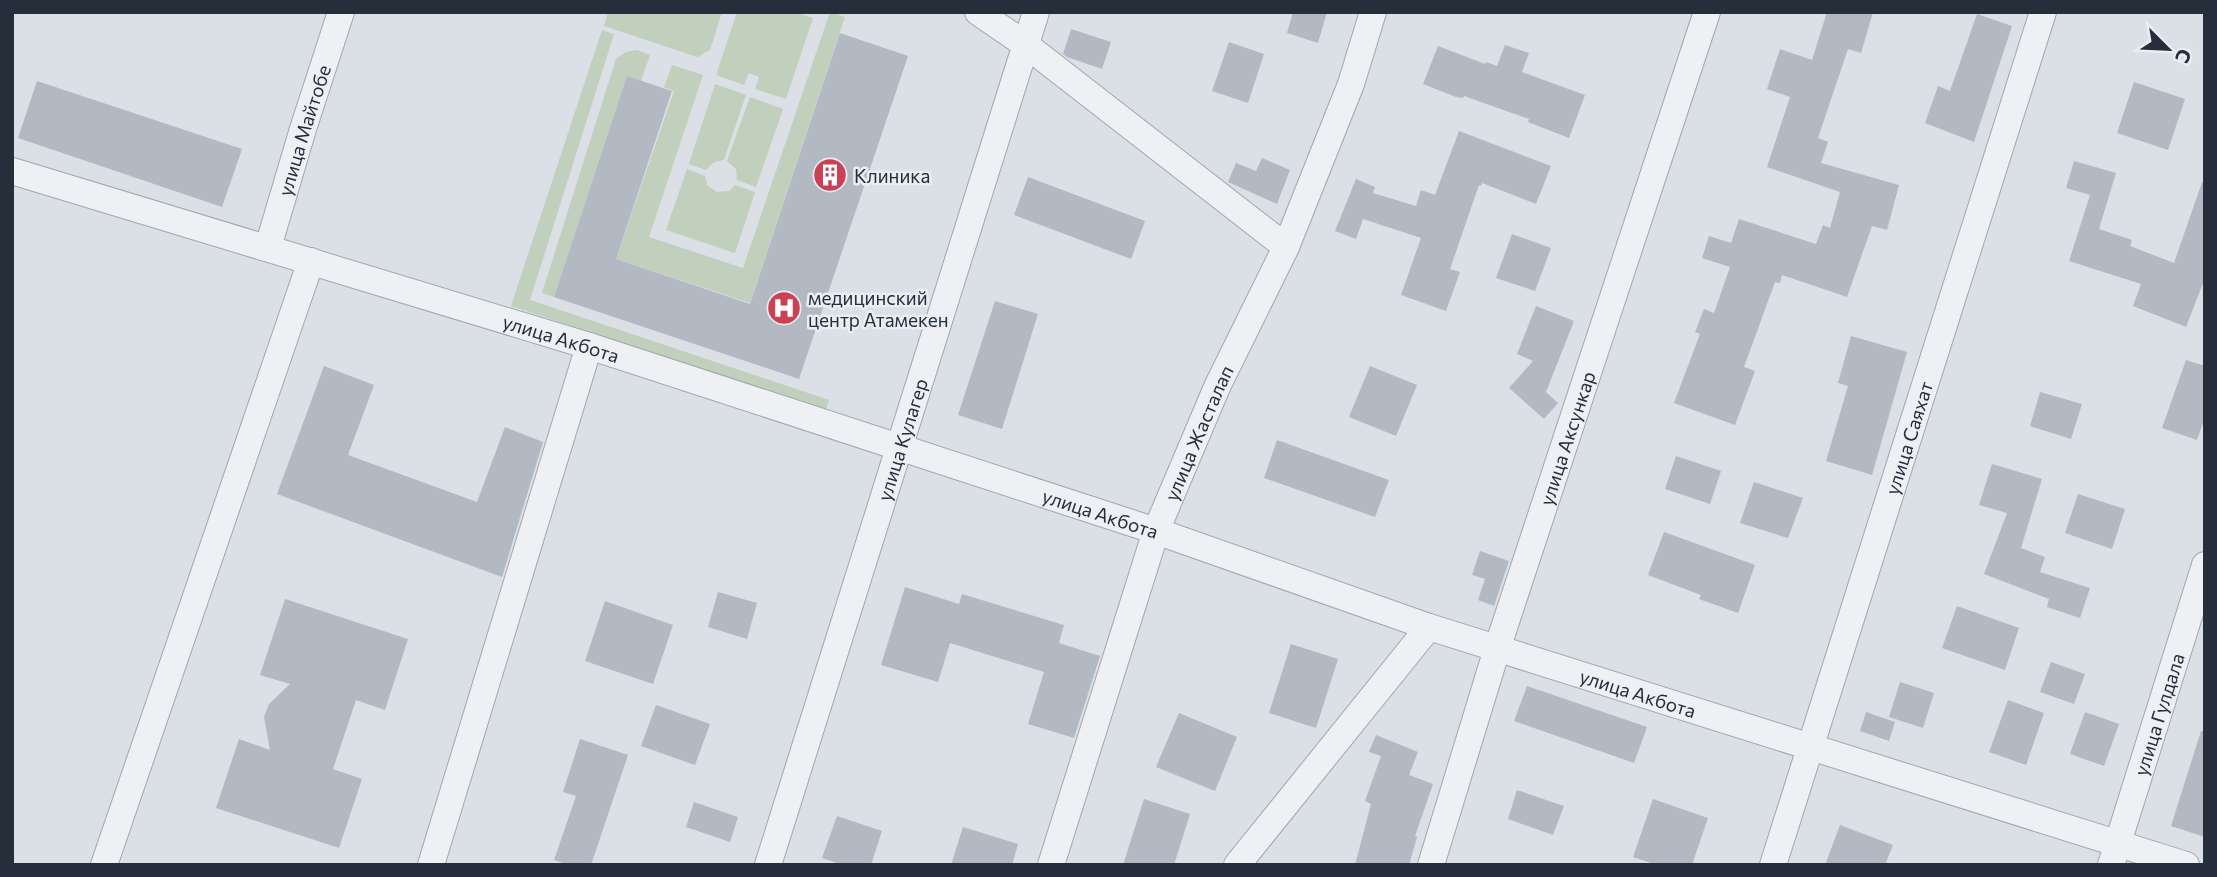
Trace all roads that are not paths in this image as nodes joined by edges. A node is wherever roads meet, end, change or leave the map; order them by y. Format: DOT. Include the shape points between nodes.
graph roads {
  1 [pos="341,12"];
  2 [pos="978,12"];
  3 [pos="1036,12"];
  4 [pos="1373,12"];
  5 [pos="1707,12"];
  6 [pos="2043,12"];
  7 [pos="1026,45"];
  8 [pos="12,171"];
  9 [pos="268,247"];
  10 [pos="1286,247"];
  11 [pos="311,261"];
  12 [pos="589,346"];
  13 [pos="899,446"];
  14 [pos="1156,531"];
  15 [pos="2205,565"];
  16 [pos="1429,627"];
  17 [pos="1497,649"];
  18 [pos="1810,747"];
  19 [pos="2114,854"];
  20 [pos="104,865"];
  21 [pos="431,865"];
  22 [pos="768,865"];
  23 [pos="1051,865"];
  24 [pos="1237,865"];
  25 [pos="1431,865"];
  26 [pos="1773,865"];
  27 [pos="2186,865"];
  1 -- 9 [label="street, улица Майтобе"];
  2 -- 7 [label="street"];
  3 -- 7 [label="street, улица Кулагер"];
  4 -- 10 [label="street, улица Жасталап" via="1351,84"];
  5 -- 17 [label="street, улица Аксункар"];
  6 -- 18 [label="street, улица Саяхат"];
  7 -- 10 [label="street"];
  7 -- 13 [label="street, улица Кулагер"];
  8 -- 9 [label="street, улица Акбота"];
  9 -- 11 [label="street, улица Акбота"];
  10 -- 14 [label="street, улица Жасталап" via="1217,387"];
  11 -- 12 [label="street, улица Акбота"];
  11 -- 20 [label="street"];
  12 -- 13 [label="street, улица Акбота"];
  12 -- 21 [label="street"];
  13 -- 14 [label="street, улица Акбота"];
  13 -- 22 [label="street, улица Кулагер"];
  14 -- 16 [label="street, улица Акбота"];
  14 -- 23 [label="street, улица Жасталап"];
  15 -- 19 [label="street, улица Гулдала"];
  16 -- 17 [label="street, улица Акбота"];
  16 -- 24 [label="street"];
  17 -- 18 [label="street, улица Акбота"];
  17 -- 25 [label="street, улица Аксункар"];
  18 -- 19 [label="street, улица Акбота"];
  18 -- 26 [label="street, улица Саяхат"];
  19 -- 27 [label="street, улица Акбота"];
}
